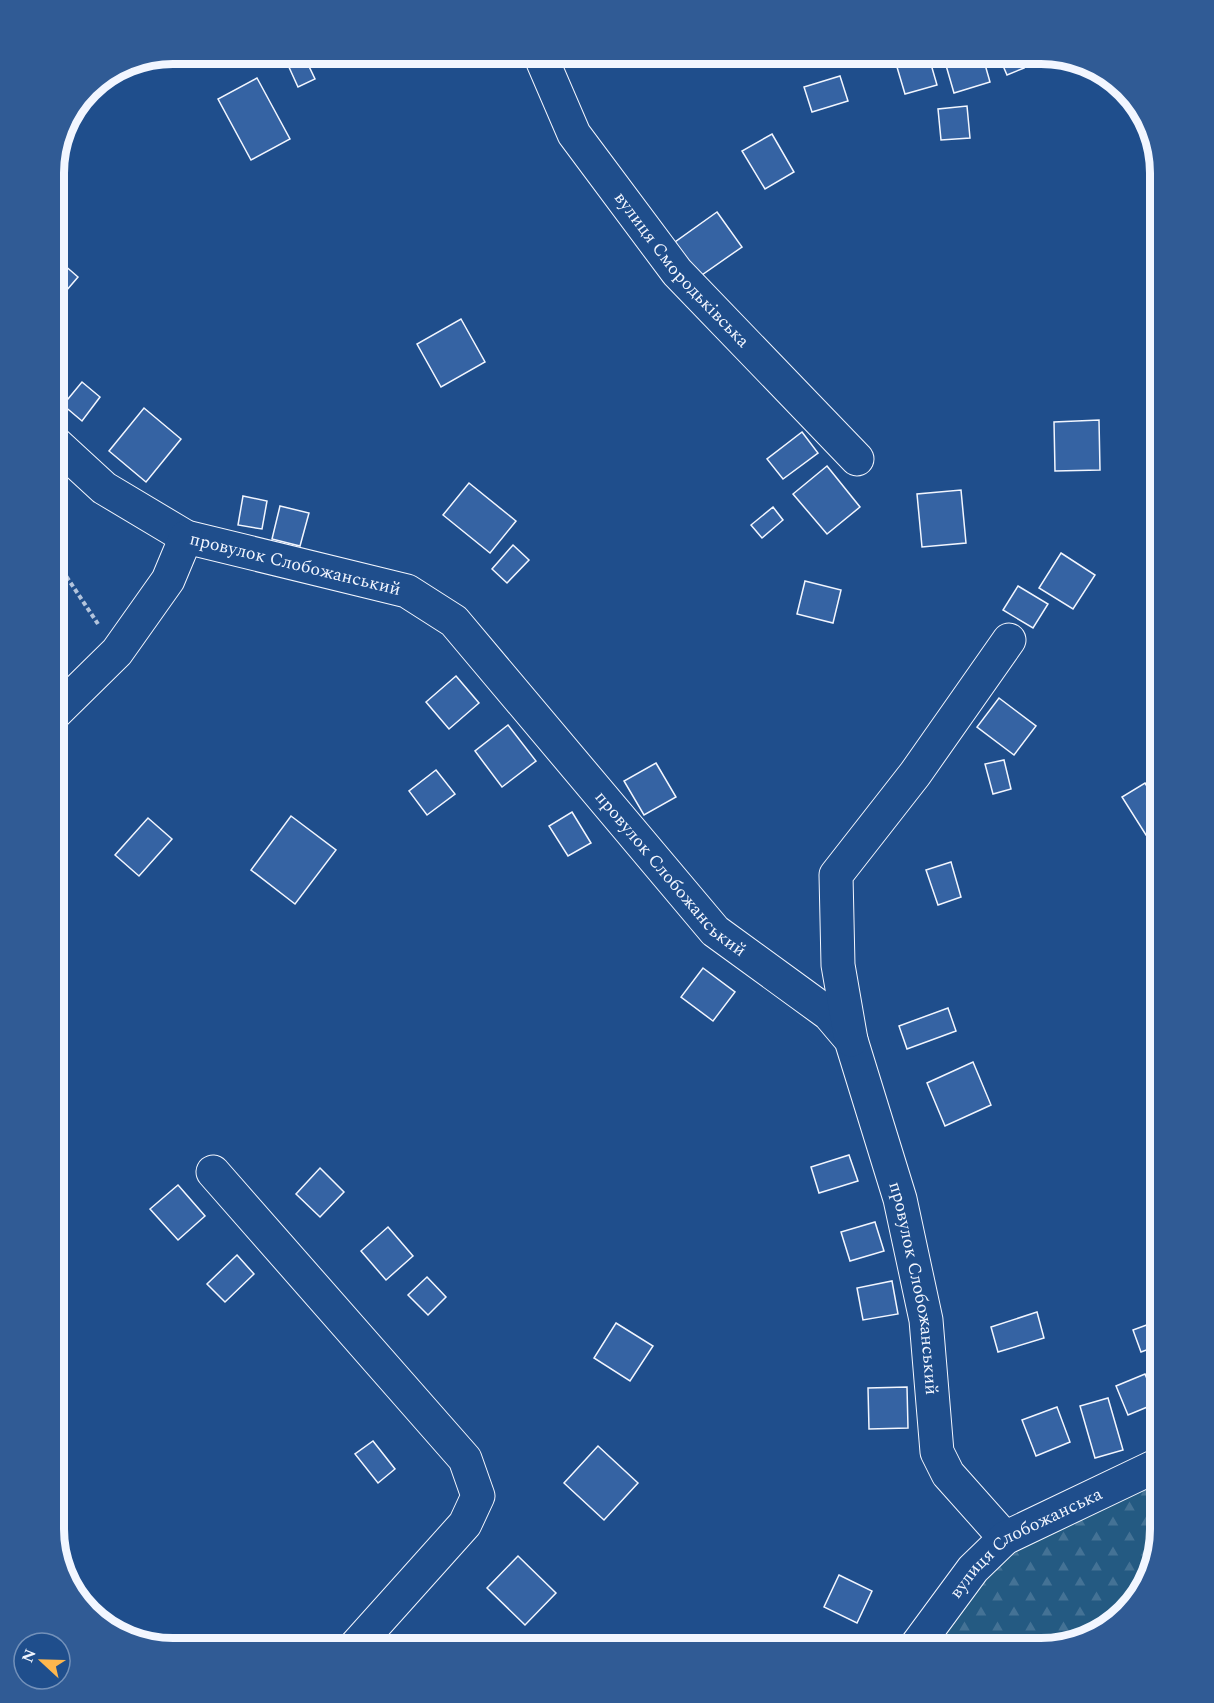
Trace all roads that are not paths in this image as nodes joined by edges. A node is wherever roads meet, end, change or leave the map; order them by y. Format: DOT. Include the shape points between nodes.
graph roads {
  1 [pos="544,65"];
  2 [pos="65,452"];
  3 [pos="857,459"];
  4 [pos="186,537"];
  5 [pos="1008,640"];
  6 [pos="65,704"];
  7 [pos="851,1040"];
  8 [pos="213,1172"];
  9 [pos="1150,1469"];
  10 [pos="1005,1538"];
  11 [pos="363,1638"];
  12 [pos="922,1638"];
  1 -- 3 [label="street, вулиця Смородьківська" via="574,134 677,272"];
  2 -- 4 [label="street, провулок Слобожанський" via="104,488"];
  4 -- 6 [label="street" via="168,580 117,652"];
  4 -- 7 [label="street, провулок Слобожанський" via="407,591 454,621 715,931 829,1014"];
  5 -- 7 [label="street" via="915,774 836,875 838,965"];
  7 -- 10 [label="street, провулок Слобожанський" via="900,1199 926,1320 937,1452 948,1474"];
  8 -- 11 [label="street" via="465,1459 478,1496 465,1524"];
  9 -- 10 [label="street, вулиця Слобожанська"];
  10 -- 12 [label="street, вулиця Слобожанська" via="973,1569"];
}
